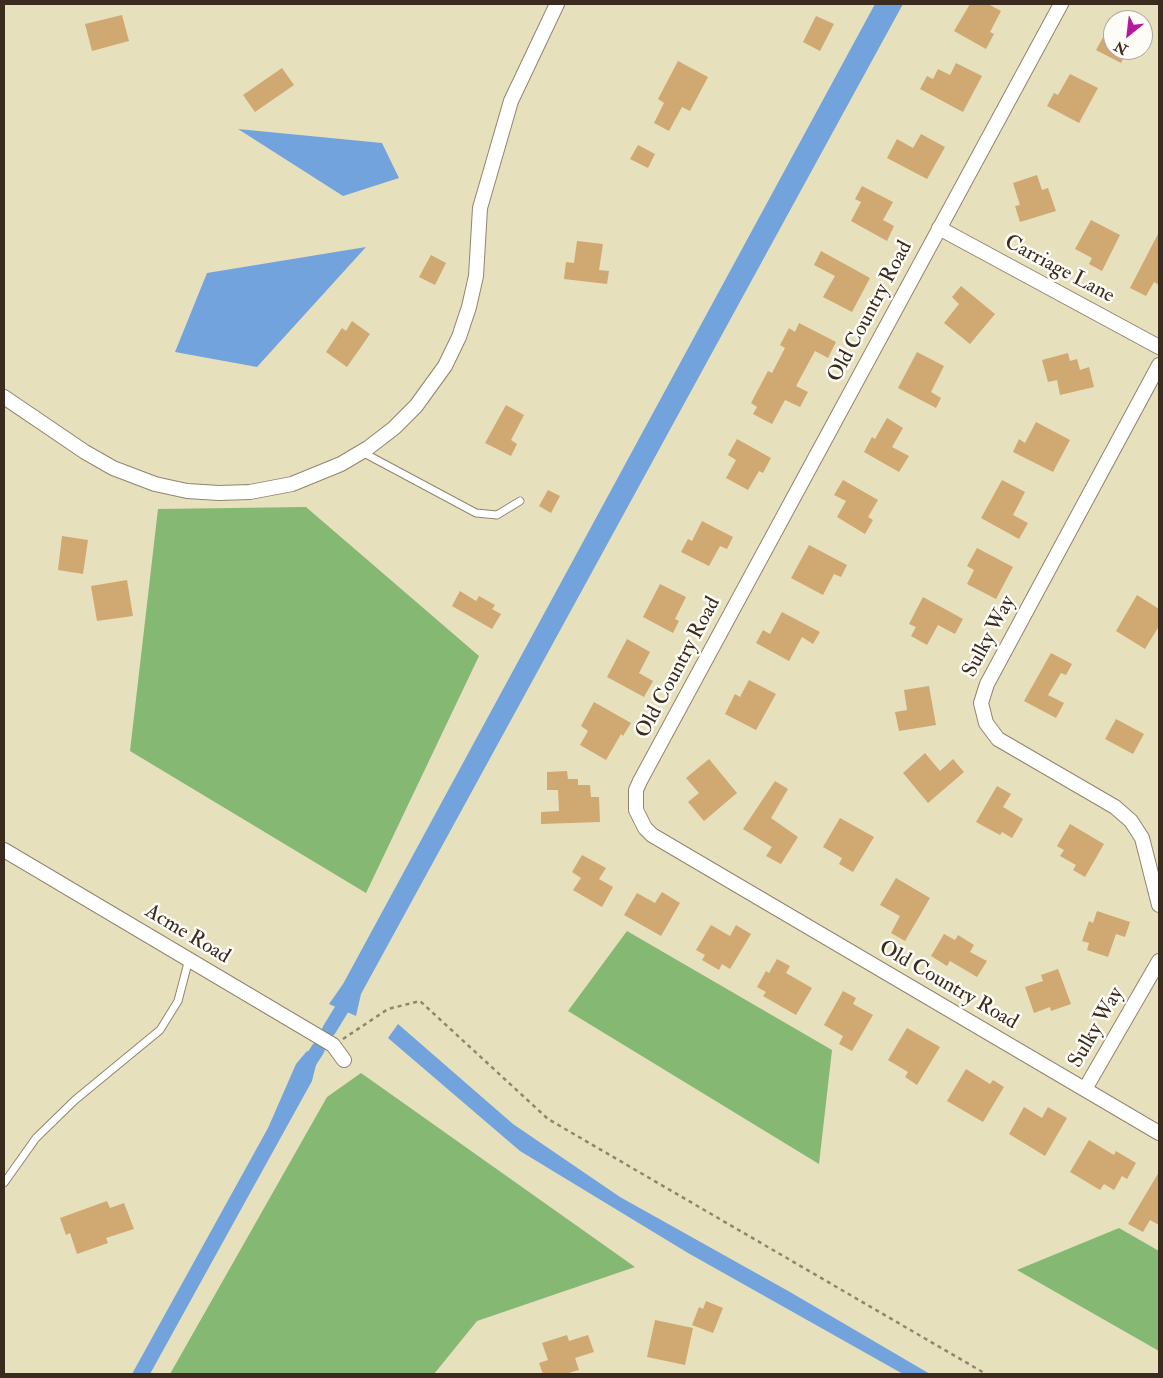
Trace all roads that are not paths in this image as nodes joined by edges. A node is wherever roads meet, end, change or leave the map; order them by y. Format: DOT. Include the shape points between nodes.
graph roads {
  1 [pos="557,4"];
  2 [pos="1061,4"];
  3 [pos="940,228"];
  4 [pos="1159,347"];
  5 [pos="1159,365"];
  6 [pos="4,397"];
  7 [pos="362,452"];
  8 [pos="520,501"];
  9 [pos="4,850"];
  10 [pos="1159,905"];
  11 [pos="189,960"];
  12 [pos="1159,961"];
  13 [pos="344,1060"];
  14 [pos="1085,1089"];
  15 [pos="1159,1133"];
  16 [pos="4,1183"];
  1 -- 7 [label="street" via="511,101 480,208 476,276 459,337 445,366 416,406"];
  2 -- 3 [label="street, Old Country Road"];
  3 -- 4 [label="street, Carriage Lane"];
  3 -- 14 [label="street, Old Country Road" via="640,781 636,790 636,810 652,835"];
  5 -- 10 [label="street, Sulky Way" via="987,684 981,704 986,723 998,739 1116,808 1131,821 1142,838"];
  6 -- 7 [label="street" via="113,468 156,484 187,491 218,493 271,489 312,477"];
  7 -- 8 [label="lane" via="476,514 497,515"];
  9 -- 11 [label="street, Acme Road"];
  11 -- 13 [label="street, Acme Road" via="333,1045"];
  11 -- 16 [label="lane" via="178,1000 160,1030 75,1100 36,1138"];
  12 -- 14 [label="street, Sulky Way"];
  14 -- 15 [label="street, Old Country Road"];
}
